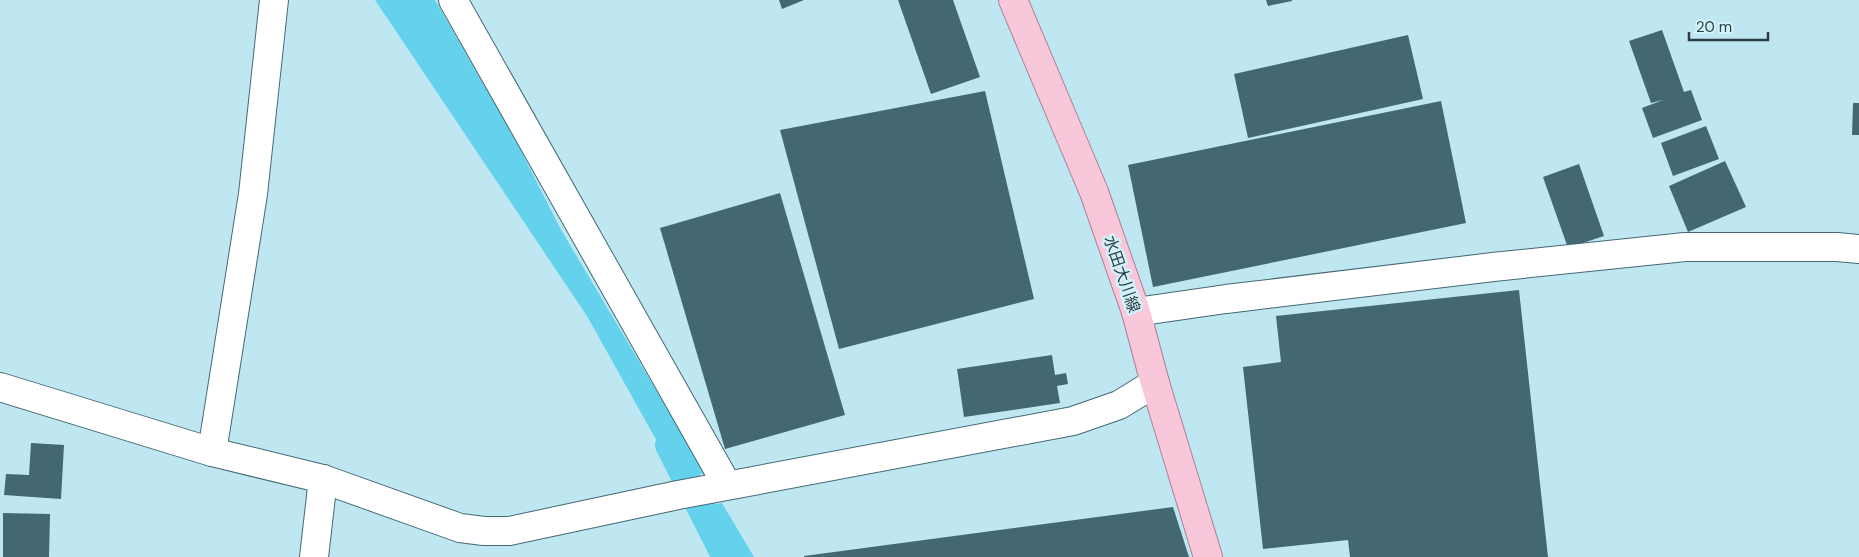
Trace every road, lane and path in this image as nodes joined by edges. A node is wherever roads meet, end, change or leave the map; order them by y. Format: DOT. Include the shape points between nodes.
graph roads {
  1 [pos="274,0"];
  2 [pos="453,0"];
  3 [pos="1013,0"];
  4 [pos="1859,249"];
  5 [pos="1136,312"];
  6 [pos="1155,383"];
  7 [pos="0,387"];
  8 [pos="212,452"];
  9 [pos="324,479"];
  10 [pos="727,486"];
  11 [pos="314,557"];
  12 [pos="1208,557"];
  1 -- 8 [label="street" via="253,194"];
  2 -- 10 [label="street"];
  3 -- 5 [label="main road, 水田大川線" via="1094,192"];
  4 -- 5 [label="street" via="1685,247 1483,268"];
  5 -- 6 [label="main road, 水田大川線"];
  6 -- 10 [label="street" via="1119,405 1073,421"];
  6 -- 12 [label="main road, 水田大川線"];
  7 -- 8 [label="street"];
  8 -- 9 [label="street"];
  9 -- 10 [label="street" via="460,528 484,531 509,531"];
  9 -- 11 [label="street"];
}
